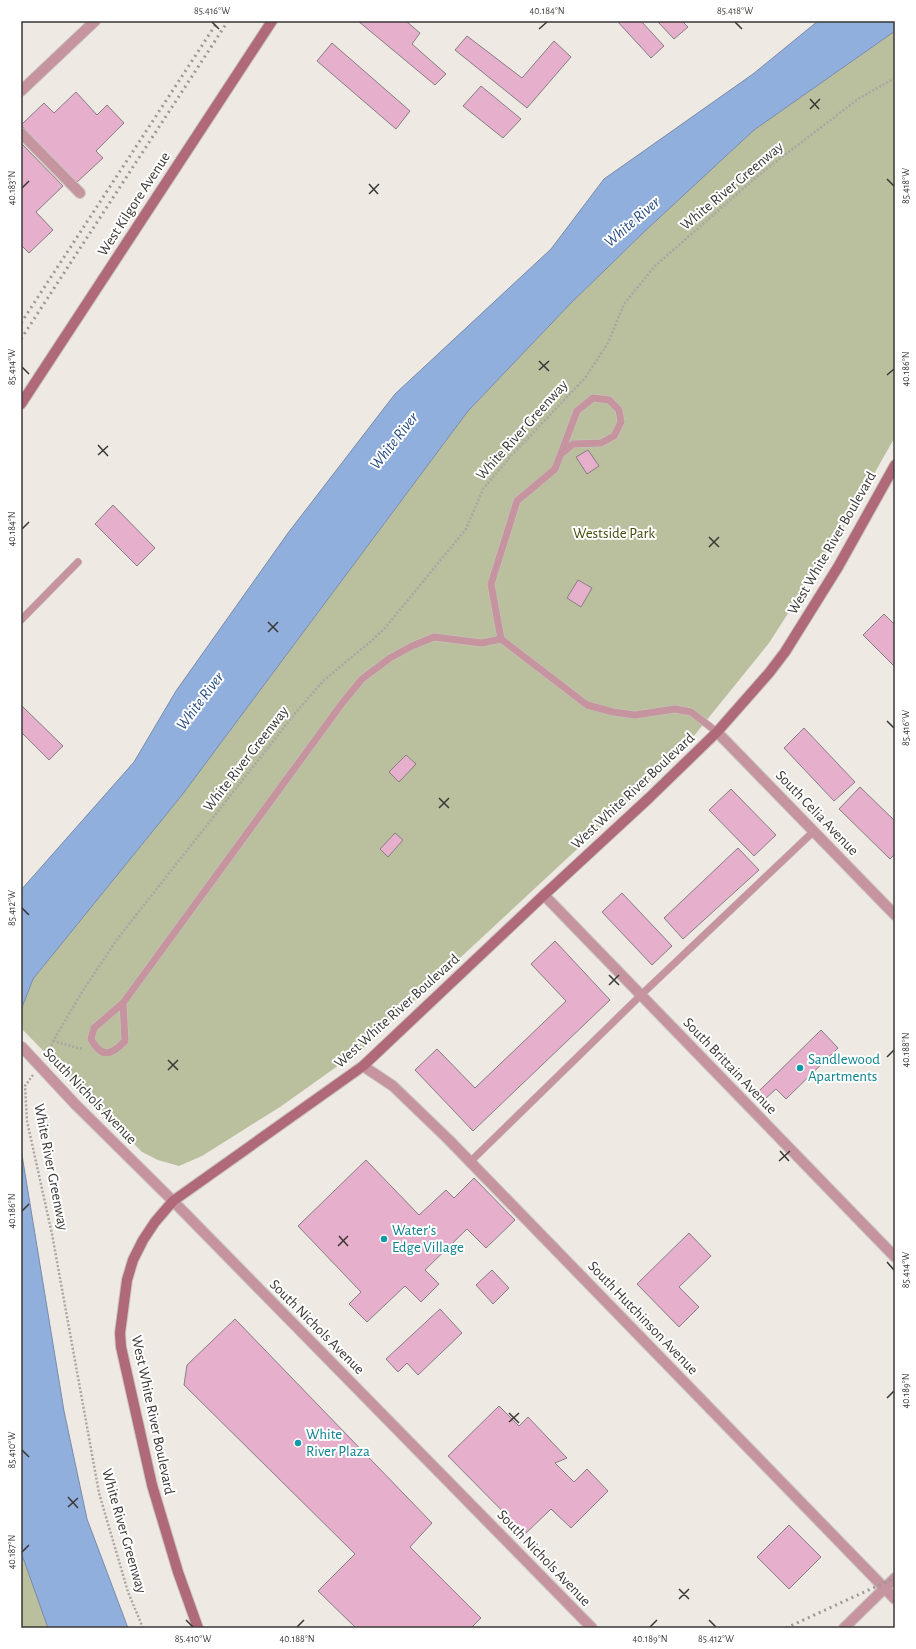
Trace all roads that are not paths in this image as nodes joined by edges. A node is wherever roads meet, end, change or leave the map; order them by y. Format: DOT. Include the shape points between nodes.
graph roads {
  1 [pos="95,21"];
  2 [pos="272,21"];
  3 [pos="21,90"];
  4 [pos="21,133"];
  5 [pos="80,193"];
  6 [pos="21,404"];
  7 [pos="561,454"];
  8 [pos="895,465"];
  9 [pos="78,562"];
  10 [pos="21,620"];
  11 [pos="501,639"];
  12 [pos="717,732"];
  13 [pos="814,831"];
  14 [pos="544,895"];
  15 [pos="895,915"];
  16 [pos="641,995"];
  17 [pos="123,1003"];
  18 [pos="21,1046"];
  19 [pos="363,1066"];
  20 [pos="470,1162"];
  21 [pos="173,1201"];
  22 [pos="893,1252"];
  23 [pos="895,1578"];
  24 [pos="884,1588"];
  25 [pos="895,1599"];
  26 [pos="198,1628"];
  27 [pos="592,1628"];
  28 [pos="844,1628"];
  1 -- 3 [label="street"];
  2 -- 6 [label="street, West Kilgore Avenue"];
  4 -- 5 [label="street"];
  7 -- 7 [label="lane" via="577,411 593,398 609,400 619,410 621,422 614,436 601,443 573,444"];
  7 -- 11 [label="lane" via="555,468 517,501 491,584"];
  8 -- 12 [label="street, West White River Boulevard" via="838,567 789,645 769,673"];
  9 -- 10 [label="lane"];
  11 -- 12 [label="lane" via="587,705 635,715 675,709 691,712"];
  11 -- 17 [label="lane" via="482,643 434,637 390,658 362,679"];
  12 -- 13 [label="street, South Celia Avenue"];
  12 -- 14 [label="street, West White River Boulevard"];
  13 -- 15 [label="street, South Celia Avenue"];
  13 -- 16 [label="lane"];
  14 -- 16 [label="street, South Brittain Avenue"];
  14 -- 19 [label="street, West White River Boulevard"];
  16 -- 20 [label="lane"];
  16 -- 22 [label="street, South Brittain Avenue"];
  17 -- 17 [label="lane" via="94,1028 91,1039 97,1049 105,1053 116,1050 125,1041"];
  18 -- 21 [label="street, South Nichols Avenue, bridge" via="75,1104"];
  19 -- 20 [label="street, South Hutchinson Avenue" via="393,1086"];
  19 -- 21 [label="street, West White River Boulevard"];
  20 -- 24 [label="street, South Hutchinson Avenue"];
  21 -- 26 [label="street, West White River Boulevard" via="155,1222 133,1260 127,1280 120,1333 152,1485"];
  21 -- 27 [label="street, South Nichols Avenue"];
  23 -- 24 [label="street"];
  24 -- 25 [label="street, South Hutchinson Avenue"];
  24 -- 28 [label="street"];
}
